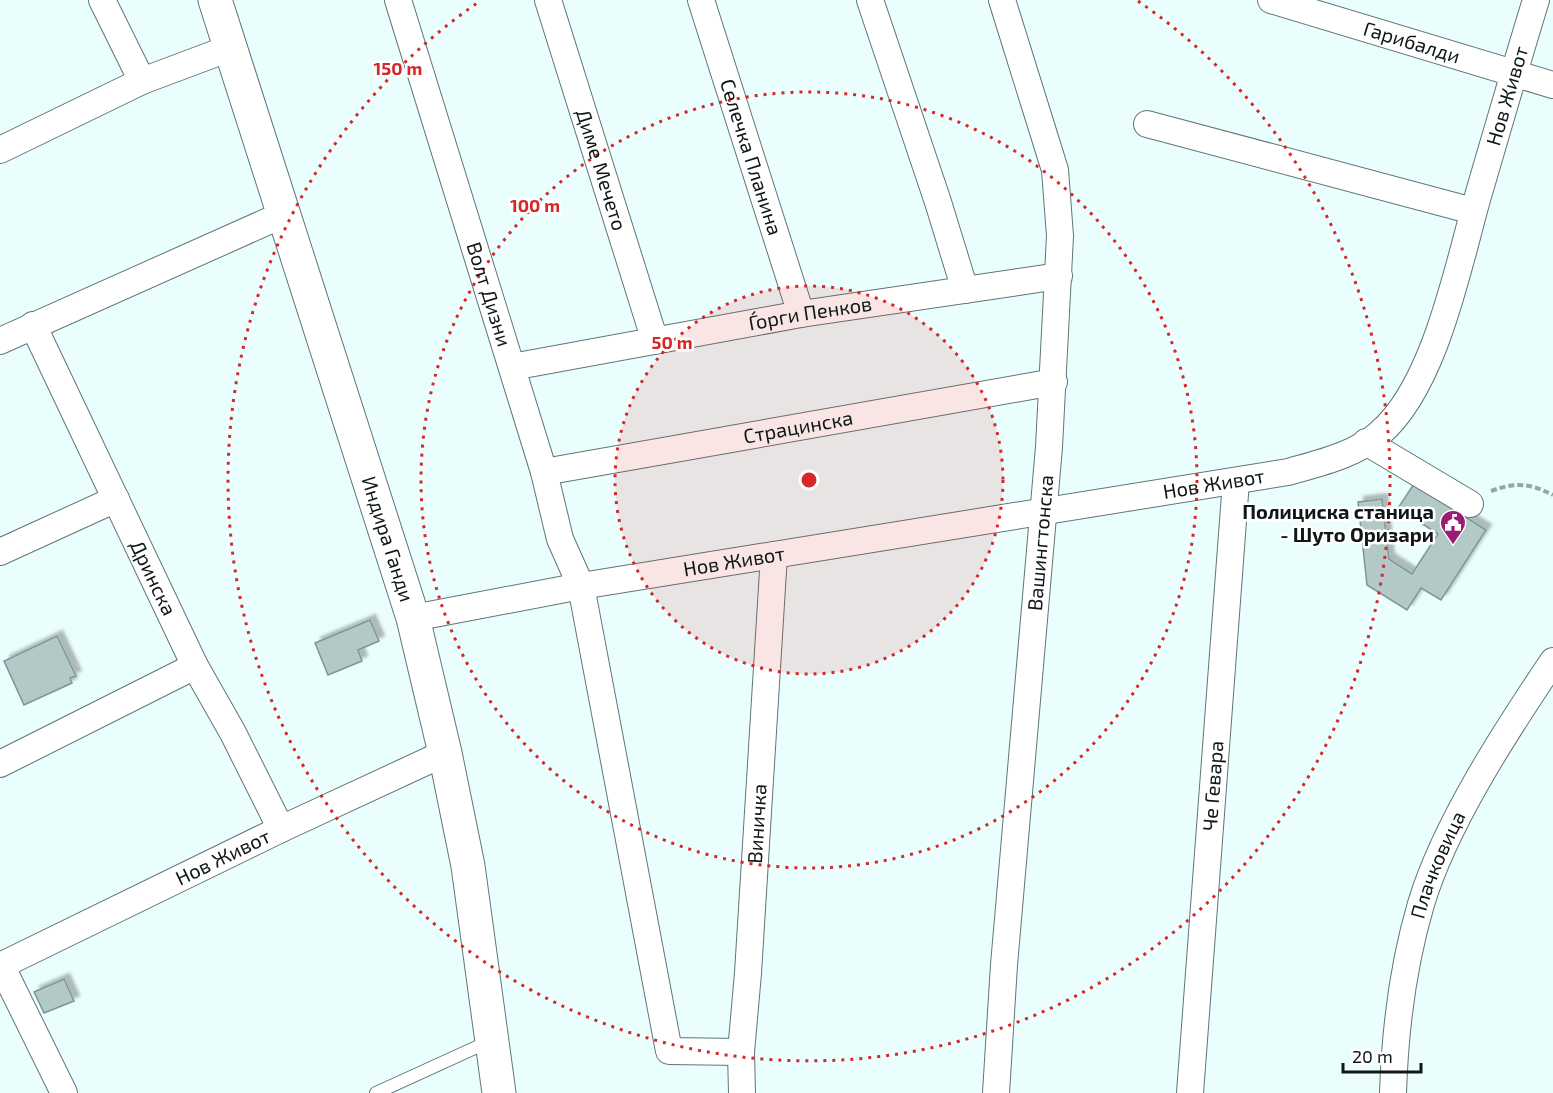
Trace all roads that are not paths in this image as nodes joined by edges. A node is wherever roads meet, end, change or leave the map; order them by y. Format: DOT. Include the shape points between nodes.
graph roads {
  1 [pos="102,0"];
  2 [pos="215,0"];
  3 [pos="398,0"];
  4 [pos="548,0"];
  5 [pos="701,0"];
  6 [pos="870,0"];
  7 [pos="1002,0"];
  8 [pos="1271,0"];
  9 [pos="1536,0"];
  10 [pos="230,48"];
  11 [pos="1513,73"];
  12 [pos="142,81"];
  13 [pos="1553,85"];
  14 [pos="1147,124"];
  15 [pos="0,150"];
  16 [pos="1473,212"];
  17 [pos="282,215"];
  18 [pos="1059,276"];
  19 [pos="965,290"];
  20 [pos="801,314"];
  21 [pos="33,325"];
  22 [pos="0,340"];
  23 [pos="655,342"];
  24 [pos="512,367"];
  25 [pos="1054,382"];
  26 [pos="1366,442"];
  27 [pos="544,472"];
  28 [pos="1236,481"];
  29 [pos="116,499"];
  30 [pos="1470,504"];
  31 [pos="1043,514"];
  32 [pos="0,552"];
  33 [pos="774,555"];
  34 [pos="581,586"];
  35 [pos="413,618"];
  36 [pos="1553,661"];
  37 [pos="195,666"];
  38 [pos="446,753"];
  39 [pos="0,764"];
  40 [pos="280,829"];
  41 [pos="1,966"];
  42 [pos="492,1040"];
  43 [pos="741,1052"];
  44 [pos="64,1093"];
  45 [pos="376,1093"];
  46 [pos="499,1093"];
  47 [pos="742,1093"];
  48 [pos="996,1093"];
  49 [pos="1190,1093"];
  50 [pos="1393,1093"];
  1 -- 12 [label="street"];
  2 -- 10 [label="street, Индира Ганди"];
  3 -- 24 [label="street, Волт Дизни"];
  4 -- 23 [label="street, Диме Мечето"];
  5 -- 20 [label="street, Селечка Планина"];
  6 -- 19 [label="street"];
  7 -- 18 [label="street, Вашингтонска" via="1054,170"];
  8 -- 11 [label="street, Гарибалди"];
  9 -- 11 [label="street, Нов Живот"];
  10 -- 12 [label="street"];
  10 -- 17 [label="street, Индира Ганди"];
  11 -- 13 [label="street, Гарибалди"];
  11 -- 16 [label="street, Нов Живот"];
  12 -- 15 [label="street"];
  14 -- 16 [label="street"];
  16 -- 26 [label="street, Нов Живот" via="1440,327 1411,397 1379,434"];
  17 -- 21 [label="street"];
  17 -- 35 [label="street, Индира Ганди"];
  18 -- 19 [label="street, Ѓорги Пенков"];
  18 -- 25 [label="street, Вашингтонска"];
  19 -- 20 [label="street, Ѓорги Пенков"];
  20 -- 23 [label="street, Ѓорги Пенков"];
  21 -- 22 [label="street"];
  21 -- 29 [label="street, Дринска"];
  23 -- 24 [label="street, Ѓорги Пенков"];
  24 -- 27 [label="street, Волт Дизни"];
  25 -- 27 [label="street, Страцинска"];
  25 -- 31 [label="street, Вашингтонска"];
  26 -- 28 [label="street, Нов Живот" via="1330,460"];
  26 -- 30 [label="street"];
  27 -- 34 [label="street, Волт Дизни" via="560,539"];
  28 -- 31 [label="street, Нов Живот"];
  28 -- 49 [label="street, Че Гевара"];
  29 -- 32 [label="street"];
  29 -- 37 [label="street, Дринска"];
  31 -- 33 [label="street, Нов Живот"];
  31 -- 48 [label="street, Вашингтонска"];
  33 -- 34 [label="street, Нов Живот"];
  33 -- 43 [label="street, Виничка"];
  34 -- 35 [label="street, Нов Живот"];
  34 -- 43 [label="street" via="669,1051"];
  35 -- 38 [label="street, Индира Ганди"];
  36 -- 50 [label="street, Плачковица" via="1454,825 1421,904 1398,1025"];
  37 -- 39 [label="street"];
  37 -- 40 [label="street, Дринска"];
  38 -- 40 [label="street, Нов Живот"];
  38 -- 42 [label="street, Индира Ганди" via="468,866"];
  40 -- 41 [label="street, Нов Живот"];
  41 -- 44 [label="street"];
  42 -- 45 [label="lane"];
  42 -- 46 [label="street, Индира Ганди"];
  43 -- 47 [label="street, Виничка"];
}
